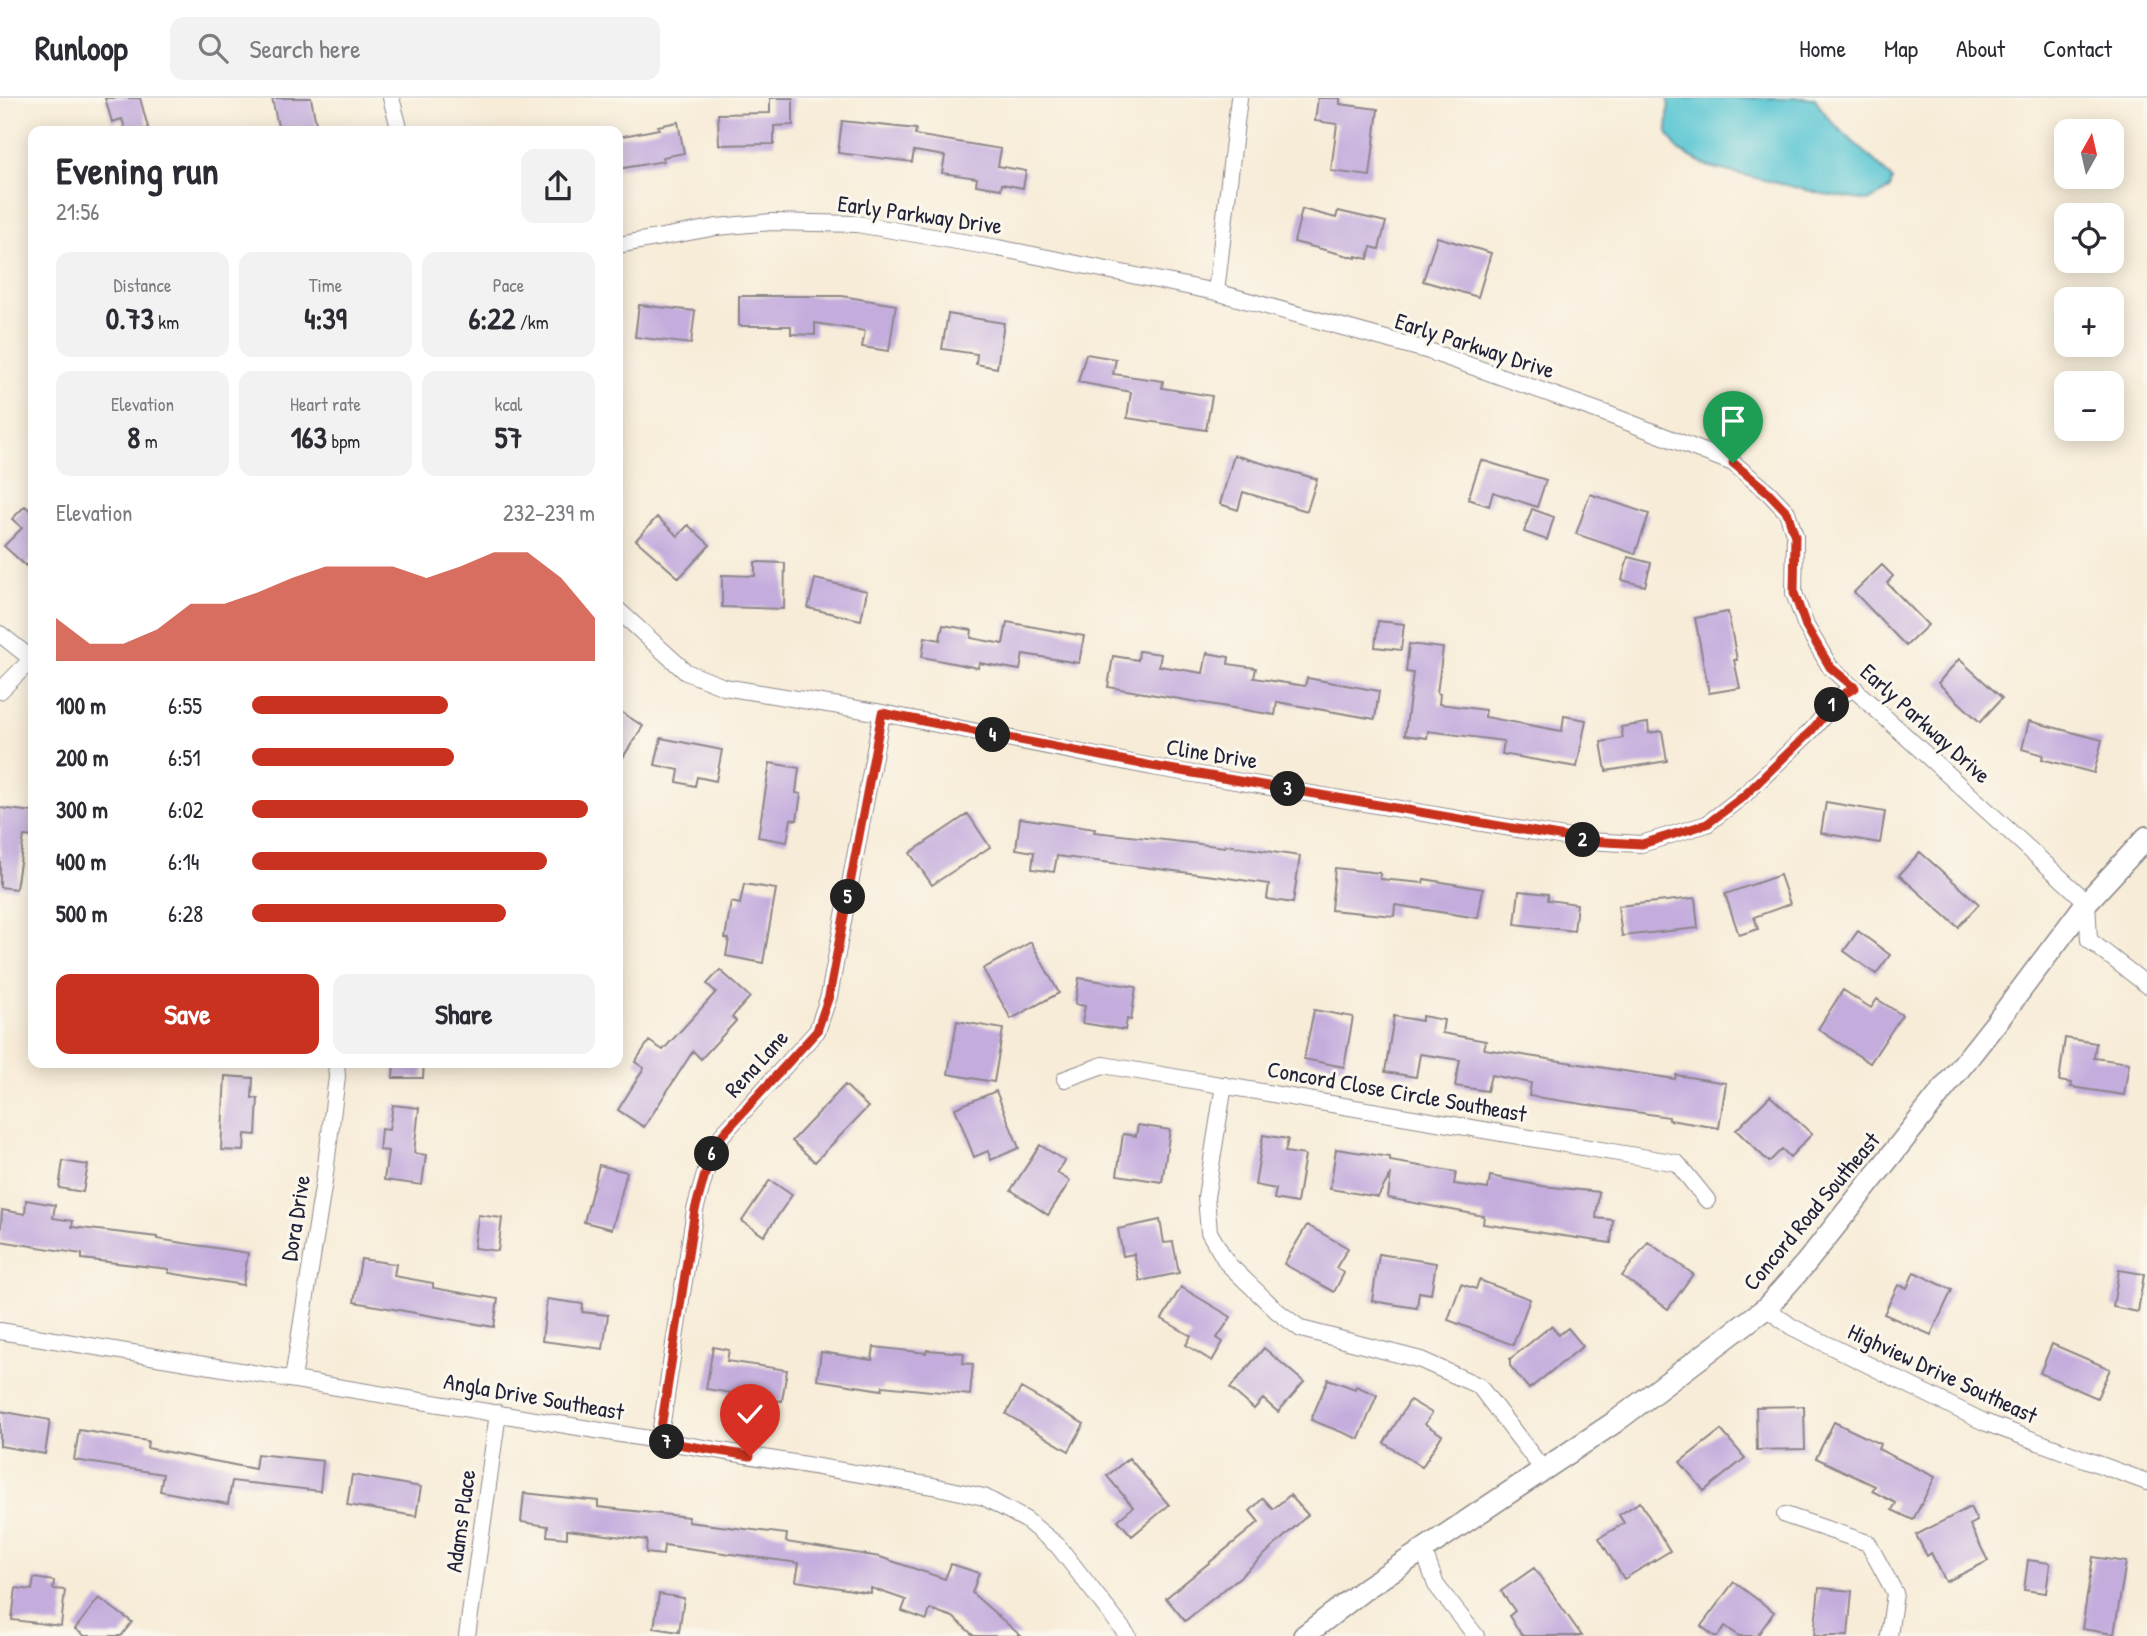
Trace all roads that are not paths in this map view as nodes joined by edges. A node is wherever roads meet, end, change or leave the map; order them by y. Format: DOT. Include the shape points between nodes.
graph roads {
  1 [pos="391,98"];
  2 [pos="1239,98"];
  3 [pos="399,126"];
  4 [pos="623,244"];
  5 [pos="1216,292"];
  6 [pos="623,615"];
  7 [pos="0,634"];
  8 [pos="28,655"];
  9 [pos="28,664"];
  10 [pos="1855,688"];
  11 [pos="0,691"];
  12 [pos="882,713"];
  13 [pos="2147,837"];
  14 [pos="2087,902"];
  15 [pos="2147,985"];
  16 [pos="336,1068"];
  17 [pos="1065,1079"];
  18 [pos="1224,1085"];
  19 [pos="1707,1199"];
  20 [pos="1766,1308"];
  21 [pos="0,1331"];
  22 [pos="293,1380"];
  23 [pos="498,1413"];
  24 [pos="659,1441"];
  25 [pos="1544,1471"];
  26 [pos="2147,1482"];
  27 [pos="1785,1515"];
  28 [pos="1423,1549"];
  29 [pos="467,1636"];
  30 [pos="1128,1636"];
  31 [pos="1304,1636"];
  32 [pos="1476,1636"];
  33 [pos="1889,1636"];
  1 -- 3 [label="street"];
  2 -- 5 [label="street"];
  4 -- 5 [label="street, Early Parkway Drive" via="772,222 857,224"];
  5 -- 10 [label="street, Early Parkway Drive" via="1426,350 1733,463 1787,512 1795,536 1794,593 1806,626 1830,667"];
  6 -- 12 [label="street, Cline Drive" via="686,672 724,687"];
  7 -- 8 [label="street"];
  9 -- 11 [label="street"];
  10 -- 12 [label="street, Cline Drive" via="1840,696 1744,796 1707,824 1642,844 1588,841 1152,766"];
  10 -- 14 [label="street, Early Parkway Drive"];
  12 -- 24 [label="street, Rena Lane" via="829,996 817,1031 722,1135 709,1160 695,1210"];
  13 -- 14 [label="street, Concord Road Southeast"];
  14 -- 15 [label="street" via="2089,940"];
  14 -- 20 [label="street, Concord Road Southeast"];
  16 -- 22 [label="street, Dora Drive"];
  17 -- 18 [label="street, Concord Close Circle Southeast" via="1103,1065"];
  18 -- 19 [label="street, Concord Close Circle Southeast" via="1677,1163"];
  18 -- 25 [label="street" via="1206,1197 1209,1232 1227,1263 1301,1329 1421,1360 1479,1386"];
  20 -- 25 [label="street, Concord Road Southeast"];
  20 -- 26 [label="street, Highview Drive Southeast" via="1791,1327 1984,1422"];
  21 -- 22 [label="street, Angla Drive Southeast"];
  22 -- 23 [label="street, Angla Drive Southeast"];
  23 -- 24 [label="street, Angla Drive Southeast"];
  23 -- 29 [label="street, Adams Place"];
  24 -- 30 [label="street, Angla Drive Southeast" via="984,1497 1026,1520 1058,1546"];
  25 -- 28 [label="street, Concord Road Southeast"];
  27 -- 33 [label="street" via="1868,1543 1895,1594"];
  28 -- 31 [label="street, Concord Road Southeast"];
  28 -- 32 [label="street" via="1436,1585"];
}
